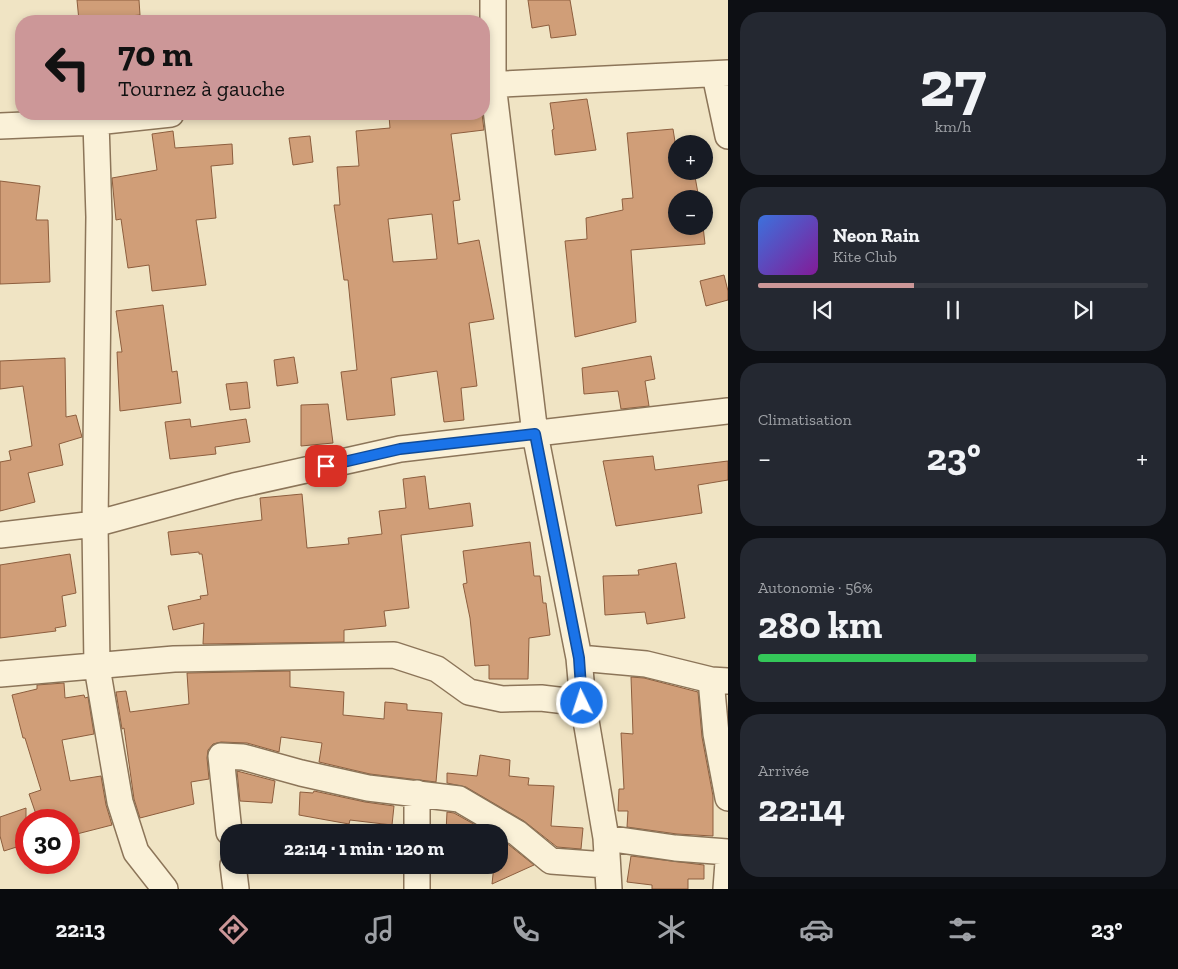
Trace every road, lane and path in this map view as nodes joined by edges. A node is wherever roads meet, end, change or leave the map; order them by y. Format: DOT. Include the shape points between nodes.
graph roads {
  1 [pos="493,0"];
  2 [pos="490,50"];
  3 [pos="722,74"];
  4 [pos="490,84"];
  5 [pos="490,99"];
  6 [pos="115,120"];
  7 [pos="96,122"];
  8 [pos="0,126"];
  9 [pos="728,136"];
  10 [pos="728,411"];
  11 [pos="535,434"];
  12 [pos="94,524"];
  13 [pos="0,535"];
  14 [pos="579,658"];
  15 [pos="97,667"];
  16 [pos="0,674"];
  17 [pos="720,680"];
  18 [pos="582,703"];
  19 [pos="417,793"];
  20 [pos="728,798"];
  21 [pos="228,824"];
  22 [pos="417,824"];
  23 [pos="606,838"];
  24 [pos="728,852"];
  25 [pos="728,862"];
  26 [pos="234,874"];
  27 [pos="417,874"];
  28 [pos="608,877"];
  29 [pos="165,889"];
  30 [pos="236,889"];
  31 [pos="418,889"];
  32 [pos="726,889"];
  1 -- 2 [label="street"];
  3 -- 4 [label="street"];
  3 -- 9 [label="street"];
  5 -- 11 [label="street"];
  6 -- 7 [label="street"];
  7 -- 8 [label="street"];
  7 -- 12 [label="street" via="99,217"];
  10 -- 11 [label="street"];
  11 -- 12 [label="street" via="400,449 234,486"];
  11 -- 14 [label="street"];
  12 -- 13 [label="street"];
  12 -- 15 [label="street"];
  14 -- 17 [label="street" via="646,664"];
  14 -- 18 [label="street"];
  15 -- 16 [label="street"];
  15 -- 18 [label="street" via="174,659 394,654 437,670 469,692 502,699 541,698"];
  15 -- 29 [label="street" via="123,810 136,852"];
  17 -- 20 [label="street" via="716,734"];
  18 -- 23 [label="street"];
  19 -- 21 [label="street" via="368,788 243,757 221,756"];
  19 -- 22 [label="street"];
  19 -- 28 [label="street" via="459,799 517,833 551,861"];
  23 -- 24 [label="street"];
  23 -- 28 [label="street"];
  25 -- 32 [label="street"];
  26 -- 30 [label="street"];
  27 -- 31 [label="street"];
}
